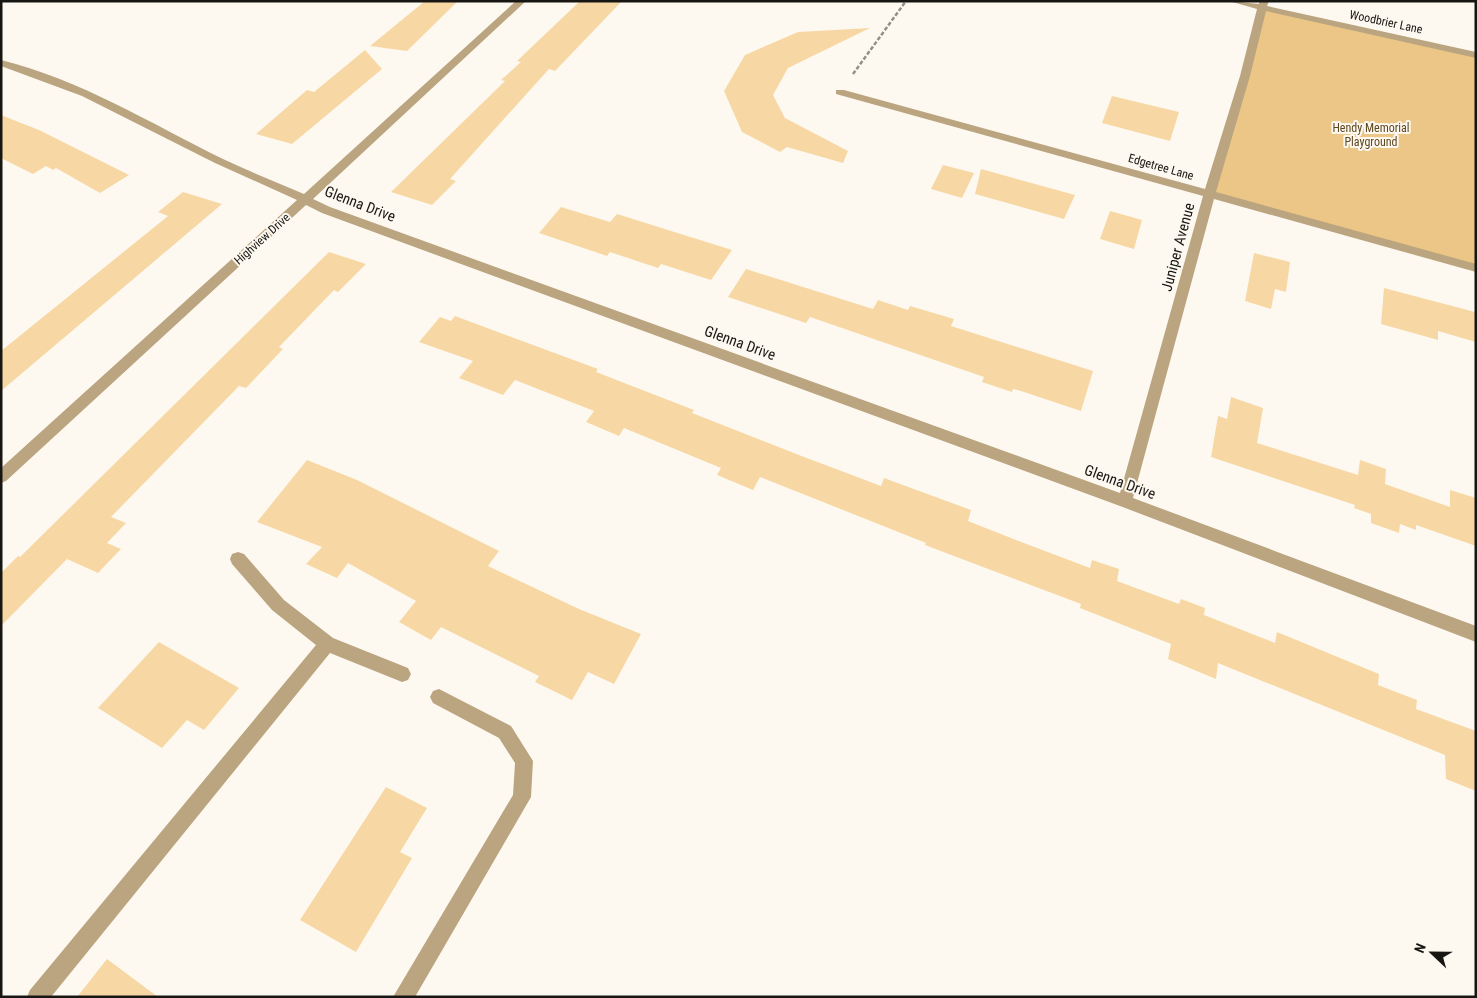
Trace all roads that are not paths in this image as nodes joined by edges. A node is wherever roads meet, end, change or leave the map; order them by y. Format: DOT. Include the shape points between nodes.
graph roads {
  1 [pos="522,1"];
  2 [pos="1233,1"];
  3 [pos="1263,4"];
  4 [pos="1476,55"];
  5 [pos="1,63"];
  6 [pos="840,92"];
  7 [pos="1209,195"];
  8 [pos="305,199"];
  9 [pos="1476,268"];
  10 [pos="1,477"];
  11 [pos="1125,501"];
  12 [pos="238,558"];
  13 [pos="1476,634"];
  14 [pos="327,644"];
  15 [pos="402,674"];
  16 [pos="439,697"];
  17 [pos="37,997"];
  18 [pos="403,997"];
  1 -- 8 [label="street, Highview Drive"];
  2 -- 3 [label="street, Woodbrier Lane"];
  3 -- 4 [label="street, Woodbrier Lane"];
  3 -- 7 [label="street, Juniper Avenue"];
  5 -- 8 [label="street, Glenna Drive" via="61,82 128,112 265,184"];
  6 -- 7 [label="street, Edgetree Lane"];
  7 -- 9 [label="street, Edgetree Lane"];
  7 -- 11 [label="street, Juniper Avenue"];
  8 -- 10 [label="street, Highview Drive"];
  8 -- 11 [label="street, Glenna Drive" via="326,210"];
  11 -- 13 [label="street, Glenna Drive"];
  12 -- 14 [label="street" via="278,605"];
  14 -- 15 [label="street"];
  14 -- 17 [label="street"];
  16 -- 18 [label="street" via="505,732 524,760 522,797"];
}
